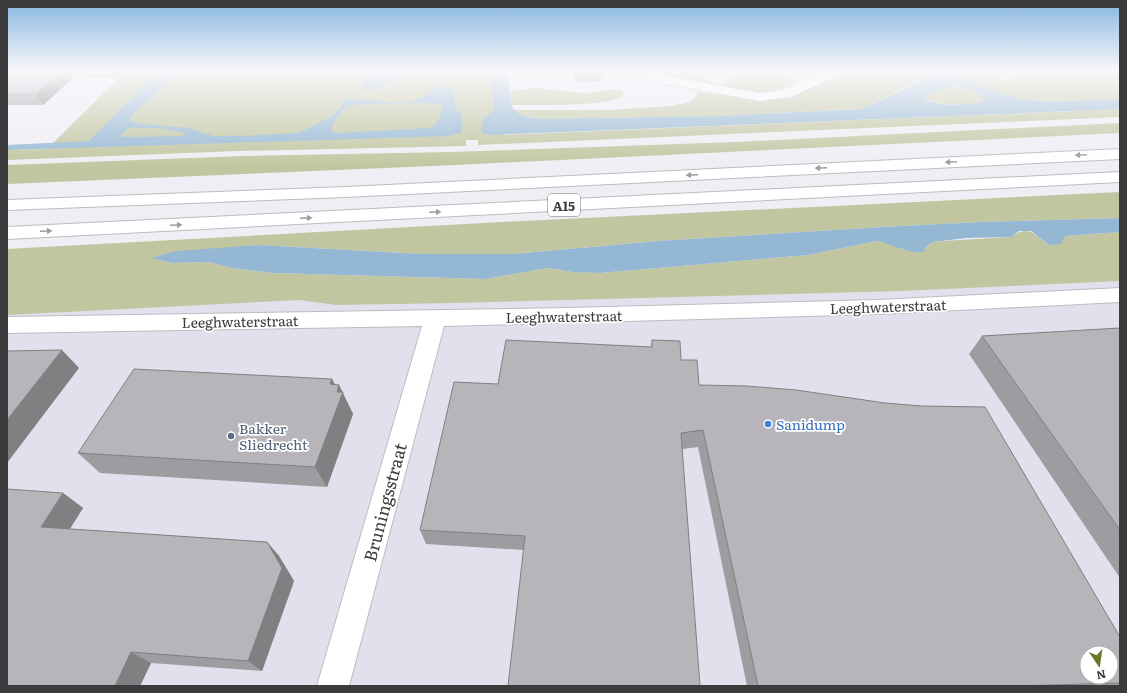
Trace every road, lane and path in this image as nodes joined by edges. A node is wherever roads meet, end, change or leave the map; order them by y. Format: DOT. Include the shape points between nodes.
graph roads {
  1 [pos="1120,154"];
  2 [pos="1120,177"];
  3 [pos="7,205"];
  4 [pos="7,233"];
  5 [pos="1120,295"];
  6 [pos="435,318"];
  7 [pos="7,325"];
  8 [pos="333,686"];
  1 -- 3 [label="main road, A15, one-way" via="346,192"];
  4 -- 2 [label="main road, A15, one-way"];
  5 -- 6 [label="main road, Leeghwaterstraat" via="878,307"];
  6 -- 7 [label="main road, Leeghwaterstraat"];
  6 -- 8 [label="main road, Bruningsstraat"];
}
